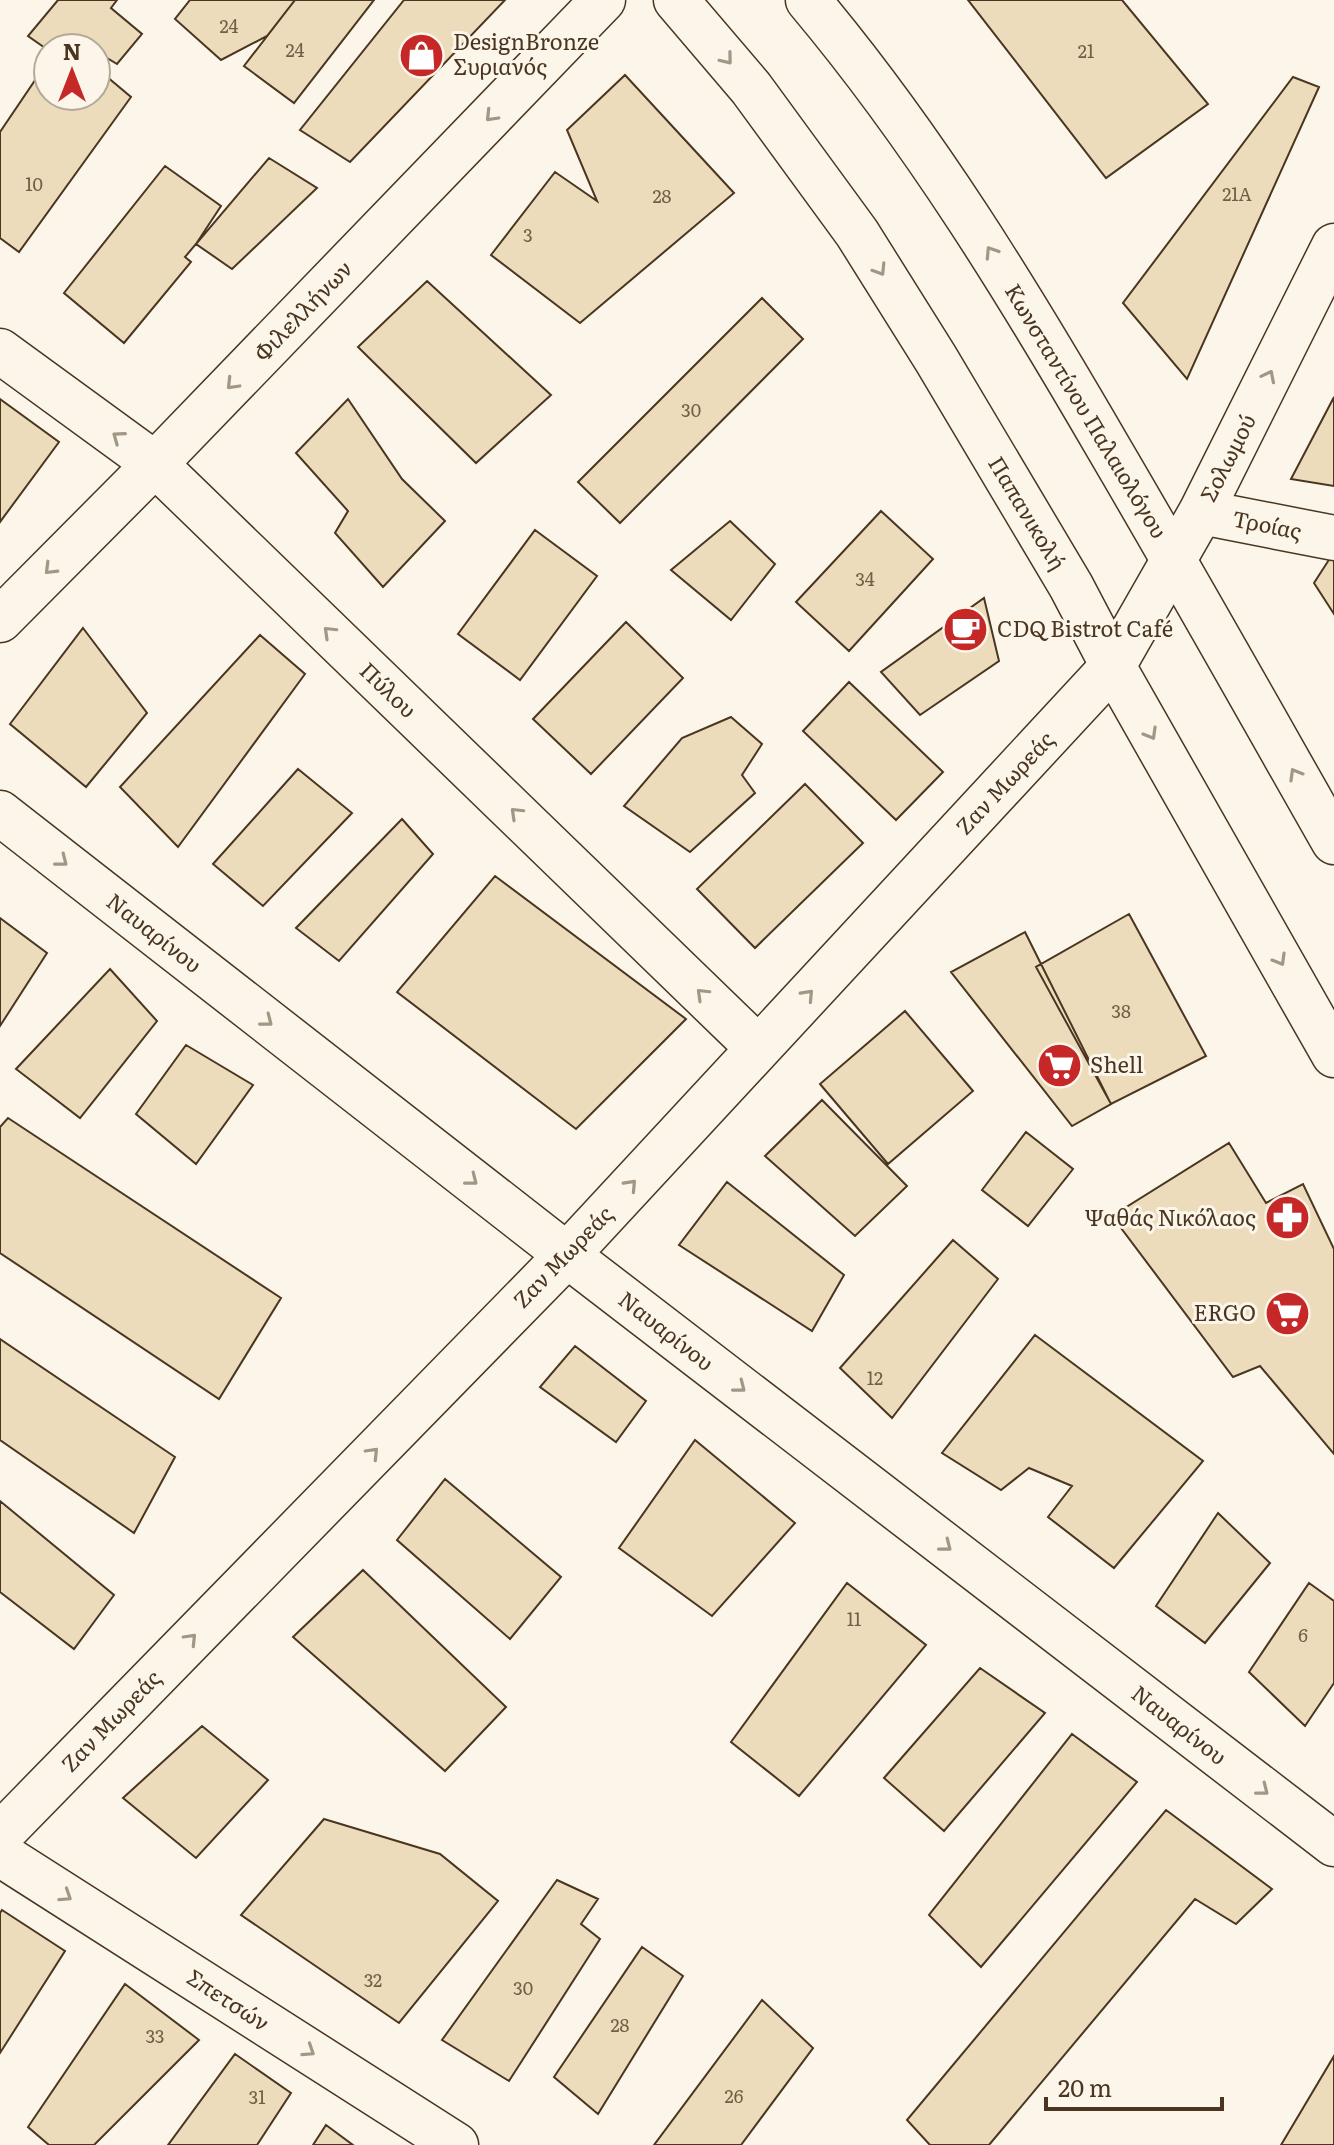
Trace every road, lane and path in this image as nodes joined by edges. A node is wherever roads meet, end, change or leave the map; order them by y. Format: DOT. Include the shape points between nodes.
graph roads {
  1 [pos="603,0"];
  2 [pos="676,0"];
  3 [pos="828,10"];
  4 [pos="1334,246"];
  5 [pos="0,351"];
  6 [pos="155,464"];
  7 [pos="1201,512"];
  8 [pos="1334,538"];
  9 [pos="1174,560"];
  10 [pos="0,620"];
  11 [pos="1113,666"];
  12 [pos="0,813"];
  13 [pos="1334,842"];
  14 [pos="758,1048"];
  15 [pos="1334,1055"];
  16 [pos="567,1255"];
  17 [pos="0,1835"];
  18 [pos="1334,1844"];
  19 [pos="0,1854"];
  20 [pos="456,2145"];
  1 -- 6 [label="street, Φιλελλήνων, one-way"];
  2 -- 11 [label="street, Παπανικολή, one-way" via="751,88 857,233 1063,573"];
  9 -- 3 [label="street, Κωνσταντίνου Παλαιολόγου, one-way" via="994,255"];
  7 -- 4 [label="street, Σολωμού, one-way"];
  6 -- 5 [label="street, Πύλου, one-way"];
  6 -- 10 [label="street, Φιλελλήνων, one-way"];
  14 -- 6 [label="street, Πύλου, one-way"];
  7 -- 8 [label="street, Τροίας"];
  7 -- 9 [label="street, Σολωμού"];
  9 -- 11 [label="street, Σολωμού"];
  13 -- 9 [label="street, Κωνσταντίνου Παλαιολόγου, one-way"];
  14 -- 11 [label="street, Ζαν Μωρεάς, one-way"];
  11 -- 15 [label="street, Παπανικολή, one-way"];
  12 -- 16 [label="street, Ναυαρίνου, one-way"];
  16 -- 14 [label="street, Ζαν Μωρεάς, one-way"];
  17 -- 16 [label="street, Ζαν Μωρεάς, one-way"];
  16 -- 18 [label="street, Ναυαρίνου, one-way"];
  19 -- 20 [label="street, Σπετσών, one-way"];
}
